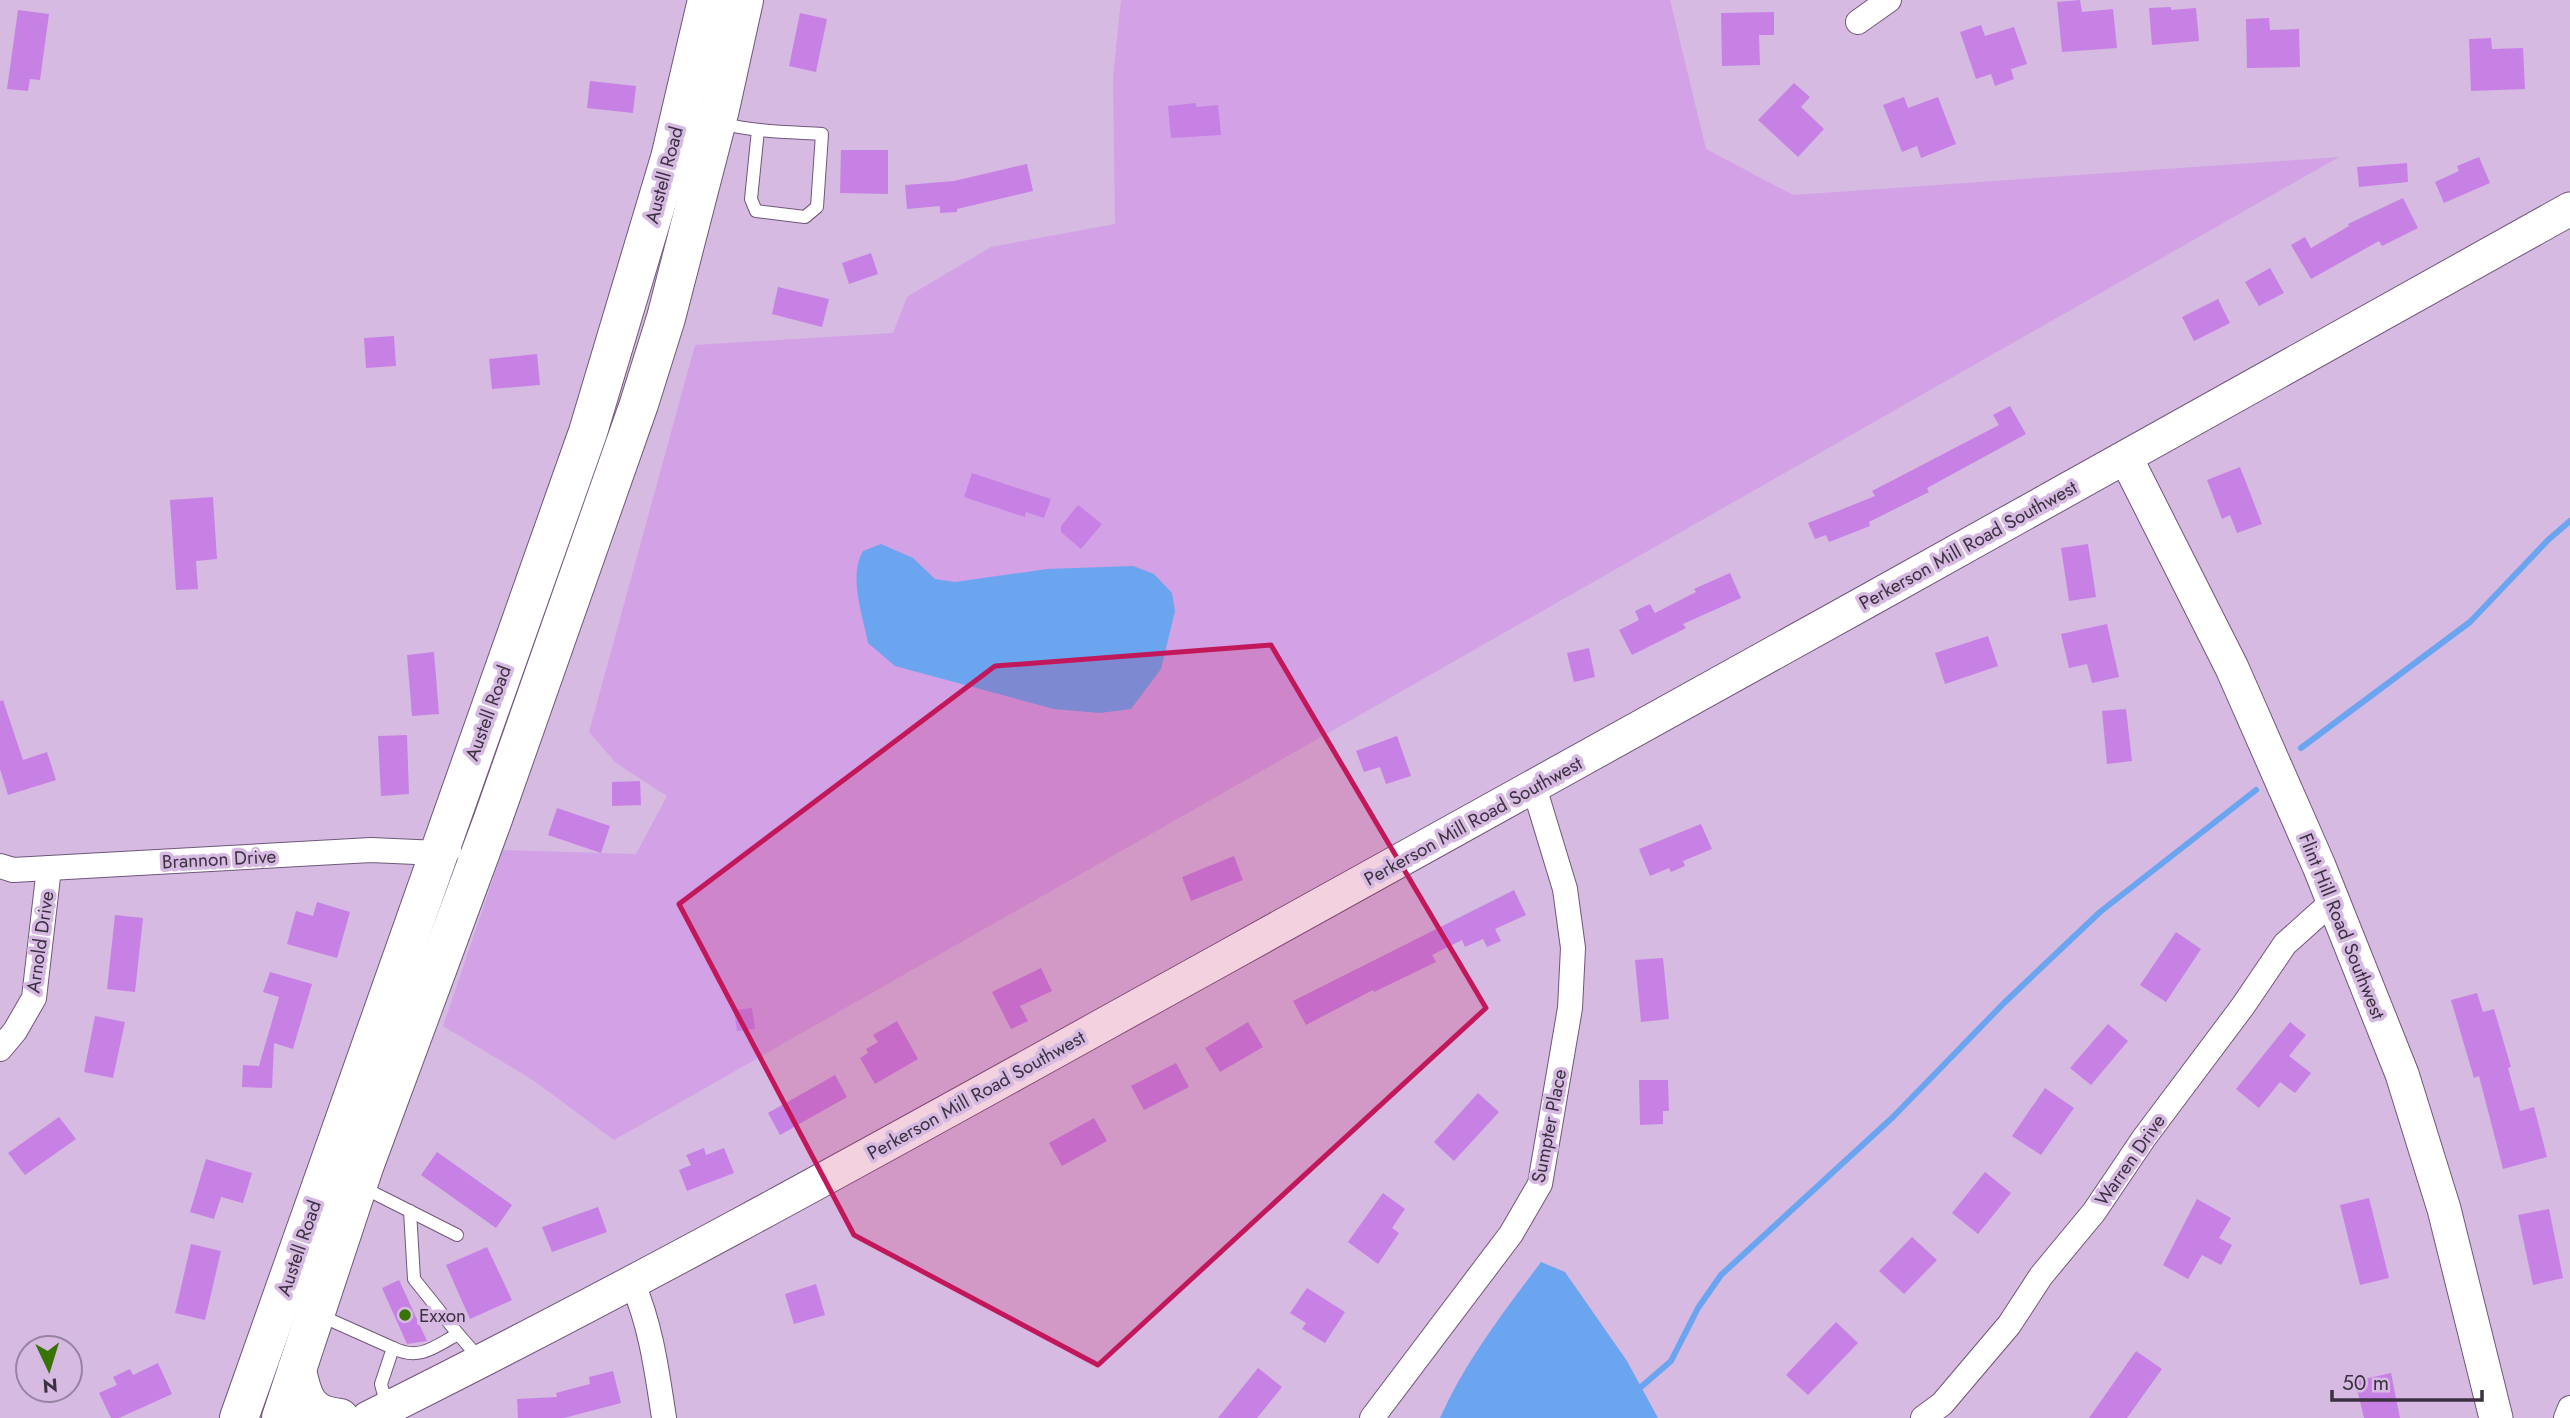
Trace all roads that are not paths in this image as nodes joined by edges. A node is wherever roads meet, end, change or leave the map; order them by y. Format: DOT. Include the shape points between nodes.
graph roads {
  1 [pos="708,0"];
  2 [pos="744,0"];
  3 [pos="1889,0"];
  4 [pos="1858,22"];
  5 [pos="717,122"];
  6 [pos="758,130"];
  7 [pos="2570,209"];
  8 [pos="2126,458"];
  9 [pos="1534,787"];
  10 [pos="484,840"];
  11 [pos="438,853"];
  12 [pos="0,866"];
  13 [pos="49,868"];
  14 [pos="2333,901"];
  15 [pos="0,1049"];
  16 [pos="358,1185"];
  17 [pos="410,1211"];
  18 [pos="457,1235"];
  19 [pos="632,1282"];
  20 [pos="315,1314"];
  21 [pos="458,1334"];
  22 [pos="393,1348"];
  23 [pos="482,1361"];
  24 [pos="297,1370"];
  25 [pos="2570,1408"];
  26 [pos="378,1413"];
  27 [pos="239,1418"];
  28 [pos="281,1418"];
  29 [pos="340,1418"];
  30 [pos="664,1418"];
  31 [pos="1372,1418"];
  32 [pos="1923,1418"];
  33 [pos="2497,1418"];
  34 [pos="2566,1418"];
  1 -- 11 [label="main road, Austell Road" via="670,158 588,432"];
  2 -- 5 [label="main road, Austell Road"];
  3 -- 4 [label="street"];
  5 -- 6 [label="lane"];
  5 -- 10 [label="main road, Austell Road" via="639,404"];
  6 -- 6 [label="lane" via="822,134 817,207 805,217 756,211 751,199"];
  7 -- 8 [label="street, Perkerson Mill Road Southwest"];
  8 -- 9 [label="street, Perkerson Mill Road Southwest"];
  8 -- 14 [label="street, Flint Hill Road Southwest" via="2232,668"];
  9 -- 19 [label="street, Perkerson Mill Road Southwest"];
  9 -- 31 [label="street, Sumpter Place" via="1564,889 1573,948 1570,1008 1540,1184 1511,1234"];
  10 -- 11 [label="street, Brannon Drive"];
  10 -- 16 [label="main road, Austell Road"];
  11 -- 13 [label="street, Brannon Drive" via="370,850"];
  11 -- 27 [label="main road, Austell Road"];
  12 -- 13 [label="street, Brannon Drive"];
  13 -- 15 [label="street, Arnold Drive" via="34,998"];
  14 -- 32 [label="street, Warren Drive" via="2285,944 2009,1325 1942,1404"];
  14 -- 33 [label="street, Flint Hill Road Southwest" via="2428,1150"];
  16 -- 17 [label="lane"];
  16 -- 20 [label="main road, Austell Road"];
  17 -- 18 [label="lane"];
  17 -- 21 [label="lane" via="414,1279"];
  19 -- 23 [label="street, Perkerson Mill Road Southwest"];
  19 -- 30 [label="street" via="653,1353"];
  20 -- 22 [label="lane"];
  20 -- 24 [label="main road, Austell Road"];
  21 -- 22 [label="lane" via="428,1351 407,1355"];
  21 -- 23 [label="lane"];
  22 -- 26 [label="lane" via="381,1384"];
  23 -- 26 [label="street, Perkerson Mill Road Southwest"];
  24 -- 28 [label="main road, Austell Road"];
  24 -- 29 [label="main road" via="311,1408"];
  25 -- 34 [label="street"];
}
